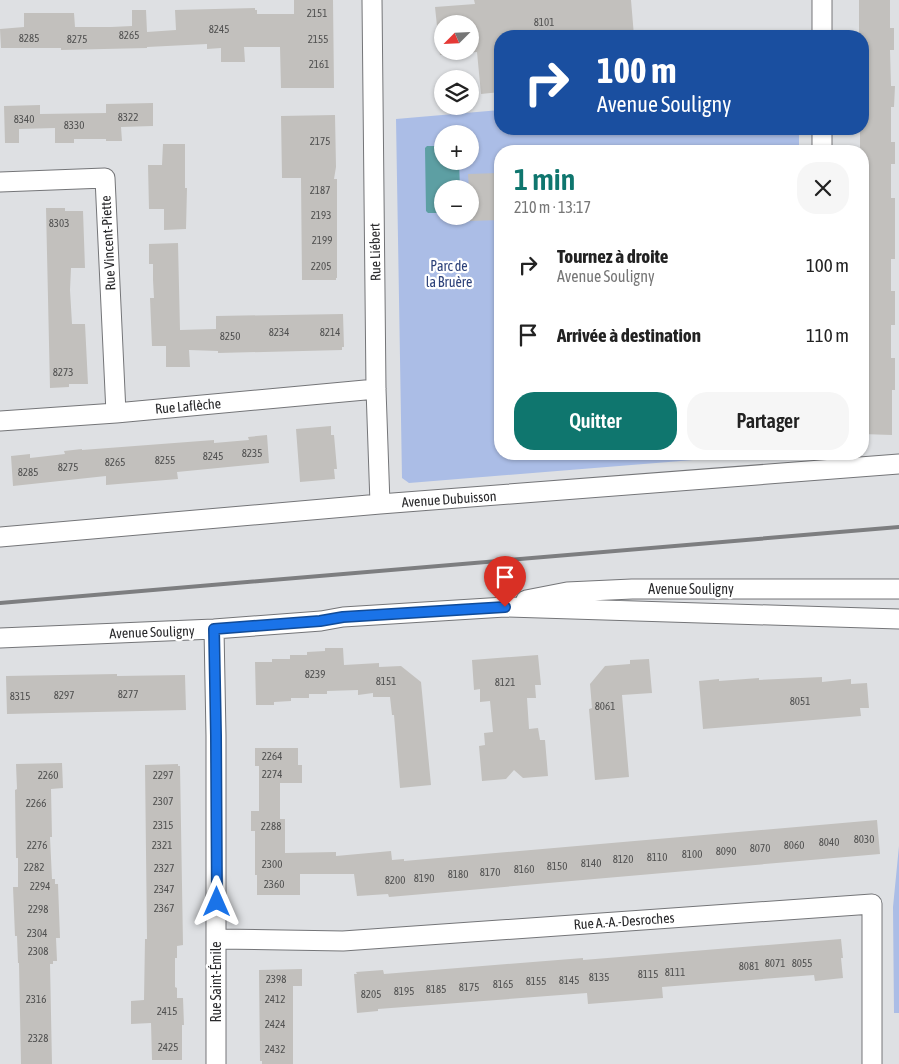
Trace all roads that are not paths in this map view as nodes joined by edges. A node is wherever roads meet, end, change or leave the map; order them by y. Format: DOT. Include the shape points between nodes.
graph roads {
  1 [pos="372,0"];
  2 [pos="822,0"];
  3 [pos="822,30"];
  4 [pos="0,182"];
  5 [pos="376,389"];
  6 [pos="116,413"];
  7 [pos="0,421"];
  8 [pos="821,462"];
  9 [pos="899,464"];
  10 [pos="380,504"];
  11 [pos="0,537"];
  12 [pos="899,589"];
  13 [pos="484,608"];
  14 [pos="899,619"];
  15 [pos="214,629"];
  16 [pos="0,638"];
  17 [pos="217,939"];
  18 [pos="216,1064"];
  19 [pos="872,1064"];
  1 -- 5 [label="street, Rue Liébert"];
  2 -- 3 [label="street"];
  4 -- 6 [label="street, Rue Vincent-Piette" via="104,178"];
  5 -- 6 [label="street, Rue Laflèche"];
  5 -- 10 [label="street, Rue Liébert"];
  6 -- 7 [label="street, Rue Laflèche"];
  8 -- 9 [label="street, Avenue Dubuisson"];
  8 -- 10 [label="street, Avenue Dubuisson"];
  10 -- 11 [label="street, Avenue Dubuisson"];
  12 -- 13 [label="street, Avenue Souligny" via="632,589 567,592"];
  13 -- 14 [label="street, Avenue Souligny"];
  13 -- 15 [label="street, Avenue Souligny"];
  15 -- 16 [label="street, Avenue Souligny"];
  15 -- 17 [label="street, Rue Saint-Émile"];
  17 -- 18 [label="street, Rue Saint-Émile"];
  17 -- 19 [label="street, Rue A.-A.-Desroches" via="342,941 872,904"];
}
